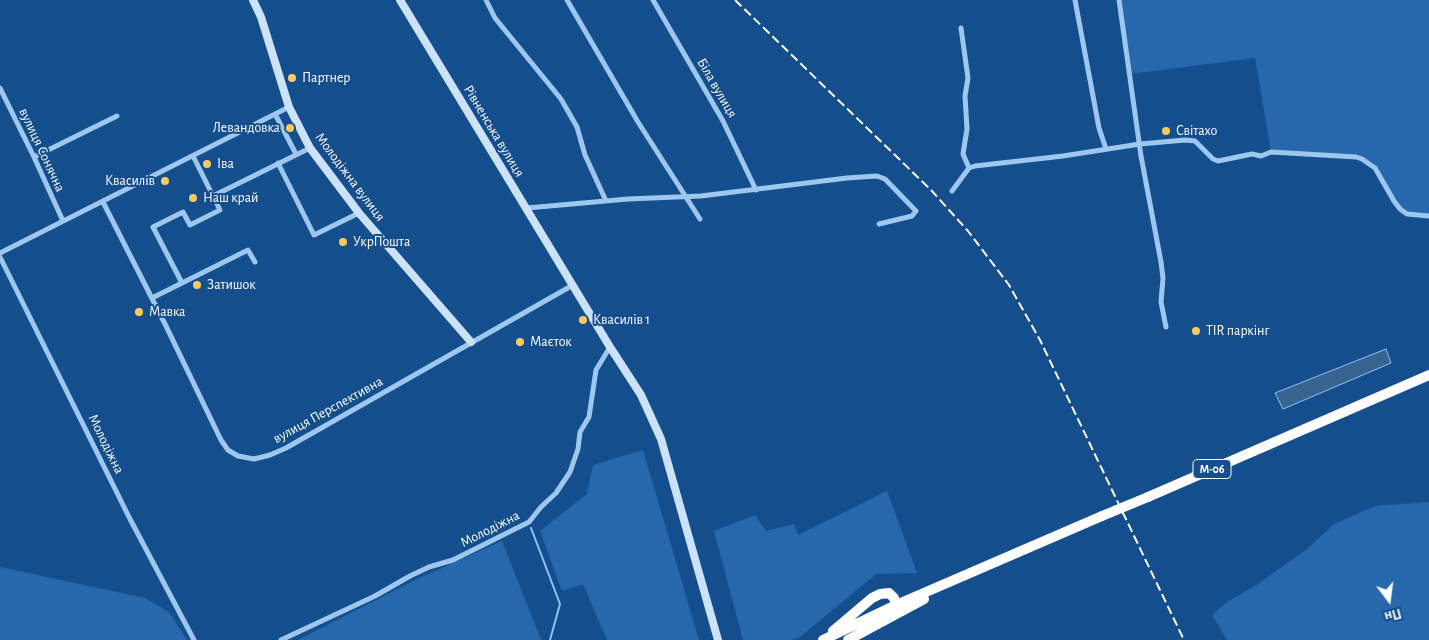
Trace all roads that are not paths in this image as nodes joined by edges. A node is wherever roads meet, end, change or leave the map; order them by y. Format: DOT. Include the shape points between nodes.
graph roads {
  1 [pos="254,0"];
  2 [pos="400,0"];
  3 [pos="486,0"];
  4 [pos="567,0"];
  5 [pos="653,0"];
  6 [pos="1075,0"];
  7 [pos="1119,0"];
  8 [pos="961,28"];
  9 [pos="0,88"];
  10 [pos="289,106"];
  11 [pos="275,114"];
  12 [pos="117,116"];
  13 [pos="1140,144"];
  14 [pos="310,148"];
  15 [pos="1106,149"];
  16 [pos="296,154"];
  17 [pos="193,156"];
  18 [pos="34,157"];
  19 [pos="278,164"];
  20 [pos="969,168"];
  21 [pos="756,190"];
  22 [pos="952,191"];
  23 [pos="213,196"];
  24 [pos="686,197"];
  25 [pos="606,201"];
  26 [pos="103,202"];
  27 [pos="527,208"];
  28 [pos="359,213"];
  29 [pos="1429,216"];
  30 [pos="700,219"];
  31 [pos="63,221"];
  32 [pos="879,224"];
  33 [pos="0,253"];
  34 [pos="0,257"];
  35 [pos="255,262"];
  36 [pos="182,283"];
  37 [pos="573,285"];
  38 [pos="152,298"];
  39 [pos="1166,328"];
  40 [pos="472,342"];
  41 [pos="610,347"];
  42 [pos="1429,375"];
  43 [pos="982,568"];
  44 [pos="896,605"];
  45 [pos="886,620"];
  46 [pos="194,640"];
  47 [pos="281,640"];
  48 [pos="718,640"];
  49 [pos="823,640"];
  50 [pos="848,640"];
  1 -- 10 [label="main road, Молодіжна вулиця"];
  2 -- 27 [label="main road, Рівненська вулиця"];
  3 -- 25 [label="street" via="500,24 561,99 578,127 585,155"];
  4 -- 24 [label="street"];
  5 -- 21 [label="street, Біла вулиця" via="723,121"];
  6 -- 15 [label="street" via="1099,128"];
  7 -- 13 [label="street"];
  8 -- 20 [label="street" via="968,78 963,154"];
  9 -- 18 [label="street, вулиця Сонячна"];
  10 -- 11 [label="street"];
  10 -- 14 [label="main road, Молодіжна вулиця"];
  11 -- 16 [label="street"];
  11 -- 17 [label="street"];
  12 -- 18 [label="street"];
  13 -- 15 [label="street"];
  13 -- 29 [label="street" via="1177,139 1194,141 1218,161 1271,152 1356,157 1375,168 1400,209 1407,214"];
  13 -- 39 [label="street" via="1161,262 1160,302"];
  14 -- 16 [label="street"];
  14 -- 28 [label="main road, Молодіжна вулиця"];
  15 -- 20 [label="street"];
  16 -- 19 [label="street"];
  17 -- 23 [label="street"];
  17 -- 26 [label="street"];
  18 -- 31 [label="street, вулиця Сонячна"];
  19 -- 23 [label="street"];
  19 -- 28 [label="street" via="314,235"];
  20 -- 22 [label="street"];
  21 -- 24 [label="street"];
  21 -- 32 [label="street" via="877,176 885,179 916,211 912,216"];
  23 -- 36 [label="street" via="220,210 190,225 183,212 153,226"];
  24 -- 25 [label="street"];
  24 -- 30 [label="street"];
  25 -- 27 [label="street"];
  26 -- 31 [label="street"];
  26 -- 38 [label="street, вулиця Перспективна"];
  27 -- 37 [label="main road, Рівненська вулиця"];
  28 -- 40 [label="main road, Молодіжна вулиця"];
  31 -- 33 [label="street"];
  34 -- 46 [label="street, Молодіжна" via="135,530"];
  35 -- 36 [label="street" via="248,250"];
  36 -- 38 [label="street"];
  37 -- 40 [label="street, вулиця Перспективна"];
  37 -- 41 [label="main road, Рівненська вулиця"];
  38 -- 40 [label="street, вулиця Перспективна" via="221,440 238,456 254,459 286,448"];
  41 -- 47 [label="street, Молодіжна" via="596,370 589,417 580,432 570,472 529,522"];
  41 -- 48 [label="main road, Рівненська вулиця" via="642,395 661,439"];
  42 -- 43 [label="highway, М-06, bridge"];
  43 -- 44 [label="highway, М-06"];
  43 -- 45 [label="highway, М-06"];
  44 -- 45 [label="highway"];
  44 -- 49 [label="highway, М-06"];
  44 -- 49 [label="highway" via="893,596 885,592 880,594"];
  45 -- 50 [label="highway, М-06"];
}
